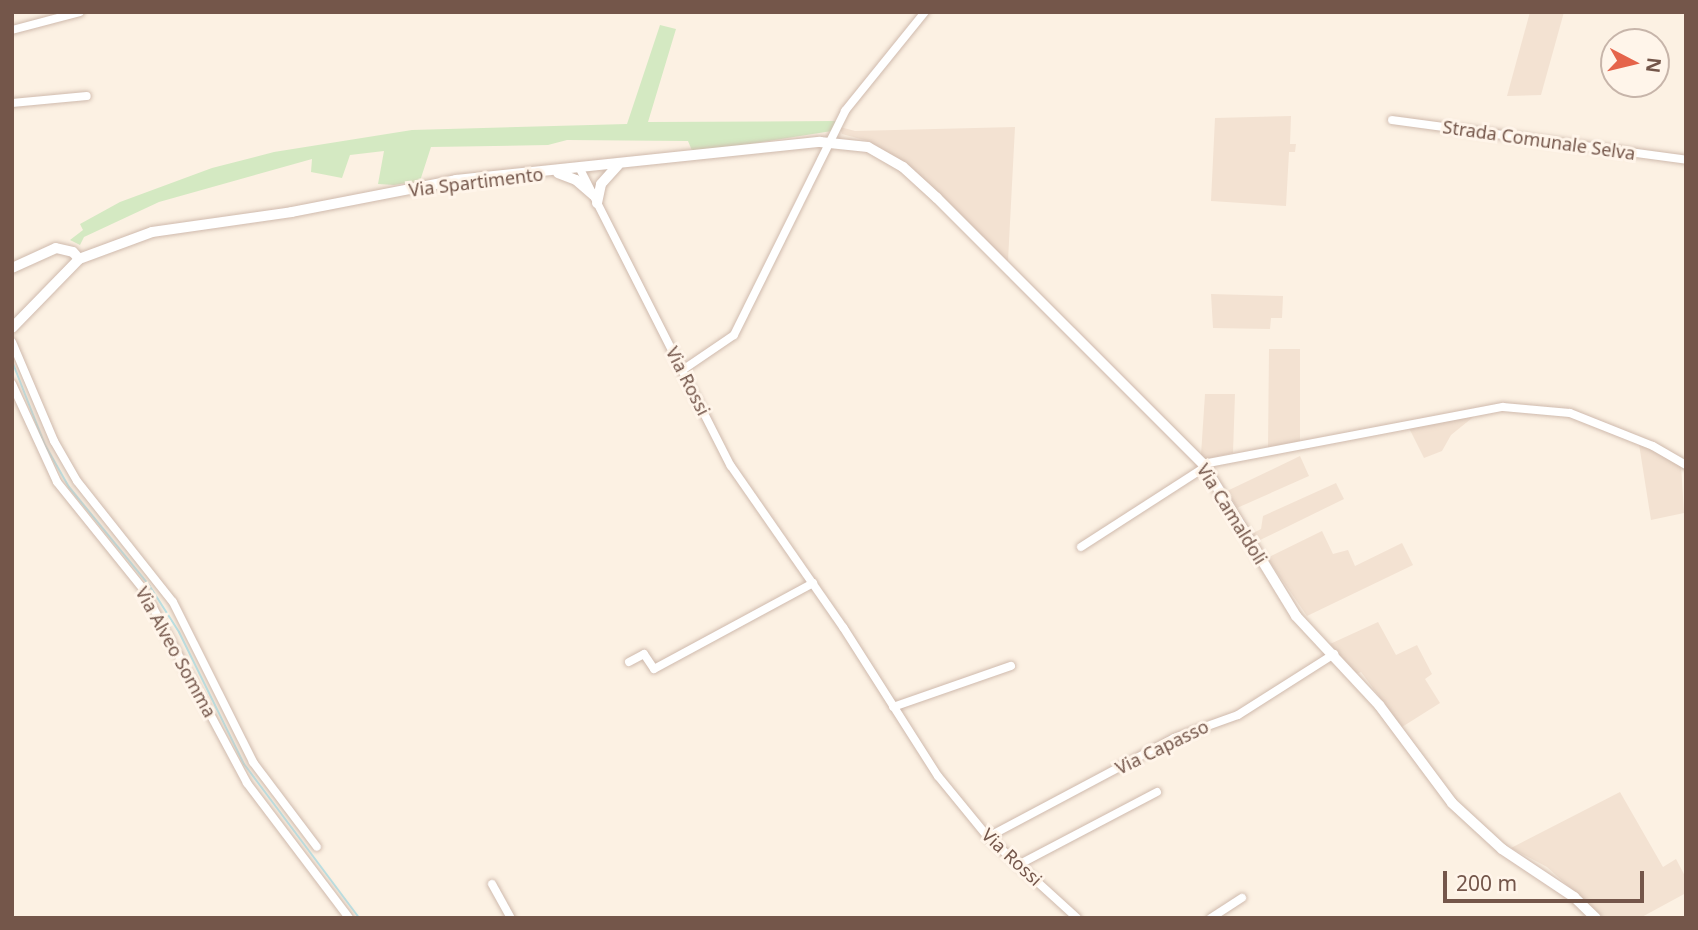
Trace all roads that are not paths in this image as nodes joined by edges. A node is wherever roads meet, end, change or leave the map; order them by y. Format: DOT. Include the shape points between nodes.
graph roads {
  1 [pos="80,12"];
  2 [pos="925,12"];
  3 [pos="12,30"];
  4 [pos="87,96"];
  5 [pos="12,103"];
  6 [pos="1392,120"];
  7 [pos="836,141"];
  8 [pos="1686,160"];
  9 [pos="619,164"];
  10 [pos="580,169"];
  11 [pos="554,172"];
  12 [pos="595,199"];
  13 [pos="75,261"];
  14 [pos="12,268"];
  15 [pos="12,328"];
  16 [pos="12,342"];
  17 [pos="684,369"];
  18 [pos="12,384"];
  19 [pos="1204,465"];
  20 [pos="1686,465"];
  21 [pos="1081,547"];
  22 [pos="813,583"];
  23 [pos="1334,654"];
  24 [pos="629,662"];
  25 [pos="1011,666"];
  26 [pos="893,707"];
  27 [pos="1157,792"];
  28 [pos="988,837"];
  29 [pos="317,847"];
  30 [pos="1018,865"];
  31 [pos="492,884"];
  32 [pos="1242,898"];
  33 [pos="349,918"];
  34 [pos="511,918"];
  35 [pos="1077,918"];
  36 [pos="1212,918"];
  37 [pos="1596,918"];
  1 -- 3 [label="street"];
  2 -- 7 [label="street" via="845,111"];
  4 -- 5 [label="street"];
  6 -- 8 [label="street, Strada Comunale Selva"];
  7 -- 9 [label="street, Via Spartimento"];
  7 -- 17 [label="street" via="734,335"];
  7 -- 19 [label="street, Via Camaldoli" via="868,147 903,167"];
  9 -- 10 [label="street, Via Spartimento"];
  9 -- 12 [label="street" via="601,184"];
  10 -- 11 [label="street, Via Spartimento"];
  10 -- 12 [label="street, Via Rossi"];
  11 -- 12 [label="street" via="576,180"];
  11 -- 13 [label="street, Via Spartimento" via="441,182 292,212 152,232"];
  12 -- 17 [label="street, Via Rossi"];
  13 -- 14 [label="street" via="60,249"];
  13 -- 15 [label="street, Via Spartimento"];
  16 -- 29 [label="street" via="54,441 77,481 173,601 253,762"];
  17 -- 22 [label="street, Via Rossi" via="731,466"];
  18 -- 33 [label="street, Via Alveo Somma" via="57,482 133,575 165,625 247,783"];
  19 -- 20 [label="street" via="1503,407 1570,413 1654,446"];
  19 -- 21 [label="street"];
  19 -- 23 [label="street, Via Camaldoli" via="1296,616"];
  22 -- 24 [label="street" via="654,669 645,654"];
  22 -- 26 [label="street, Via Rossi"];
  23 -- 28 [label="street, Via Capasso" via="1238,715 1142,754"];
  23 -- 37 [label="street, Via Camaldoli" via="1465,816"];
  25 -- 26 [label="street"];
  26 -- 28 [label="street, Via Rossi" via="938,776"];
  27 -- 30 [label="street"];
  28 -- 30 [label="street, Via Rossi"];
  30 -- 35 [label="street, Via Rossi"];
  31 -- 34 [label="street"];
  32 -- 36 [label="street"];
}
